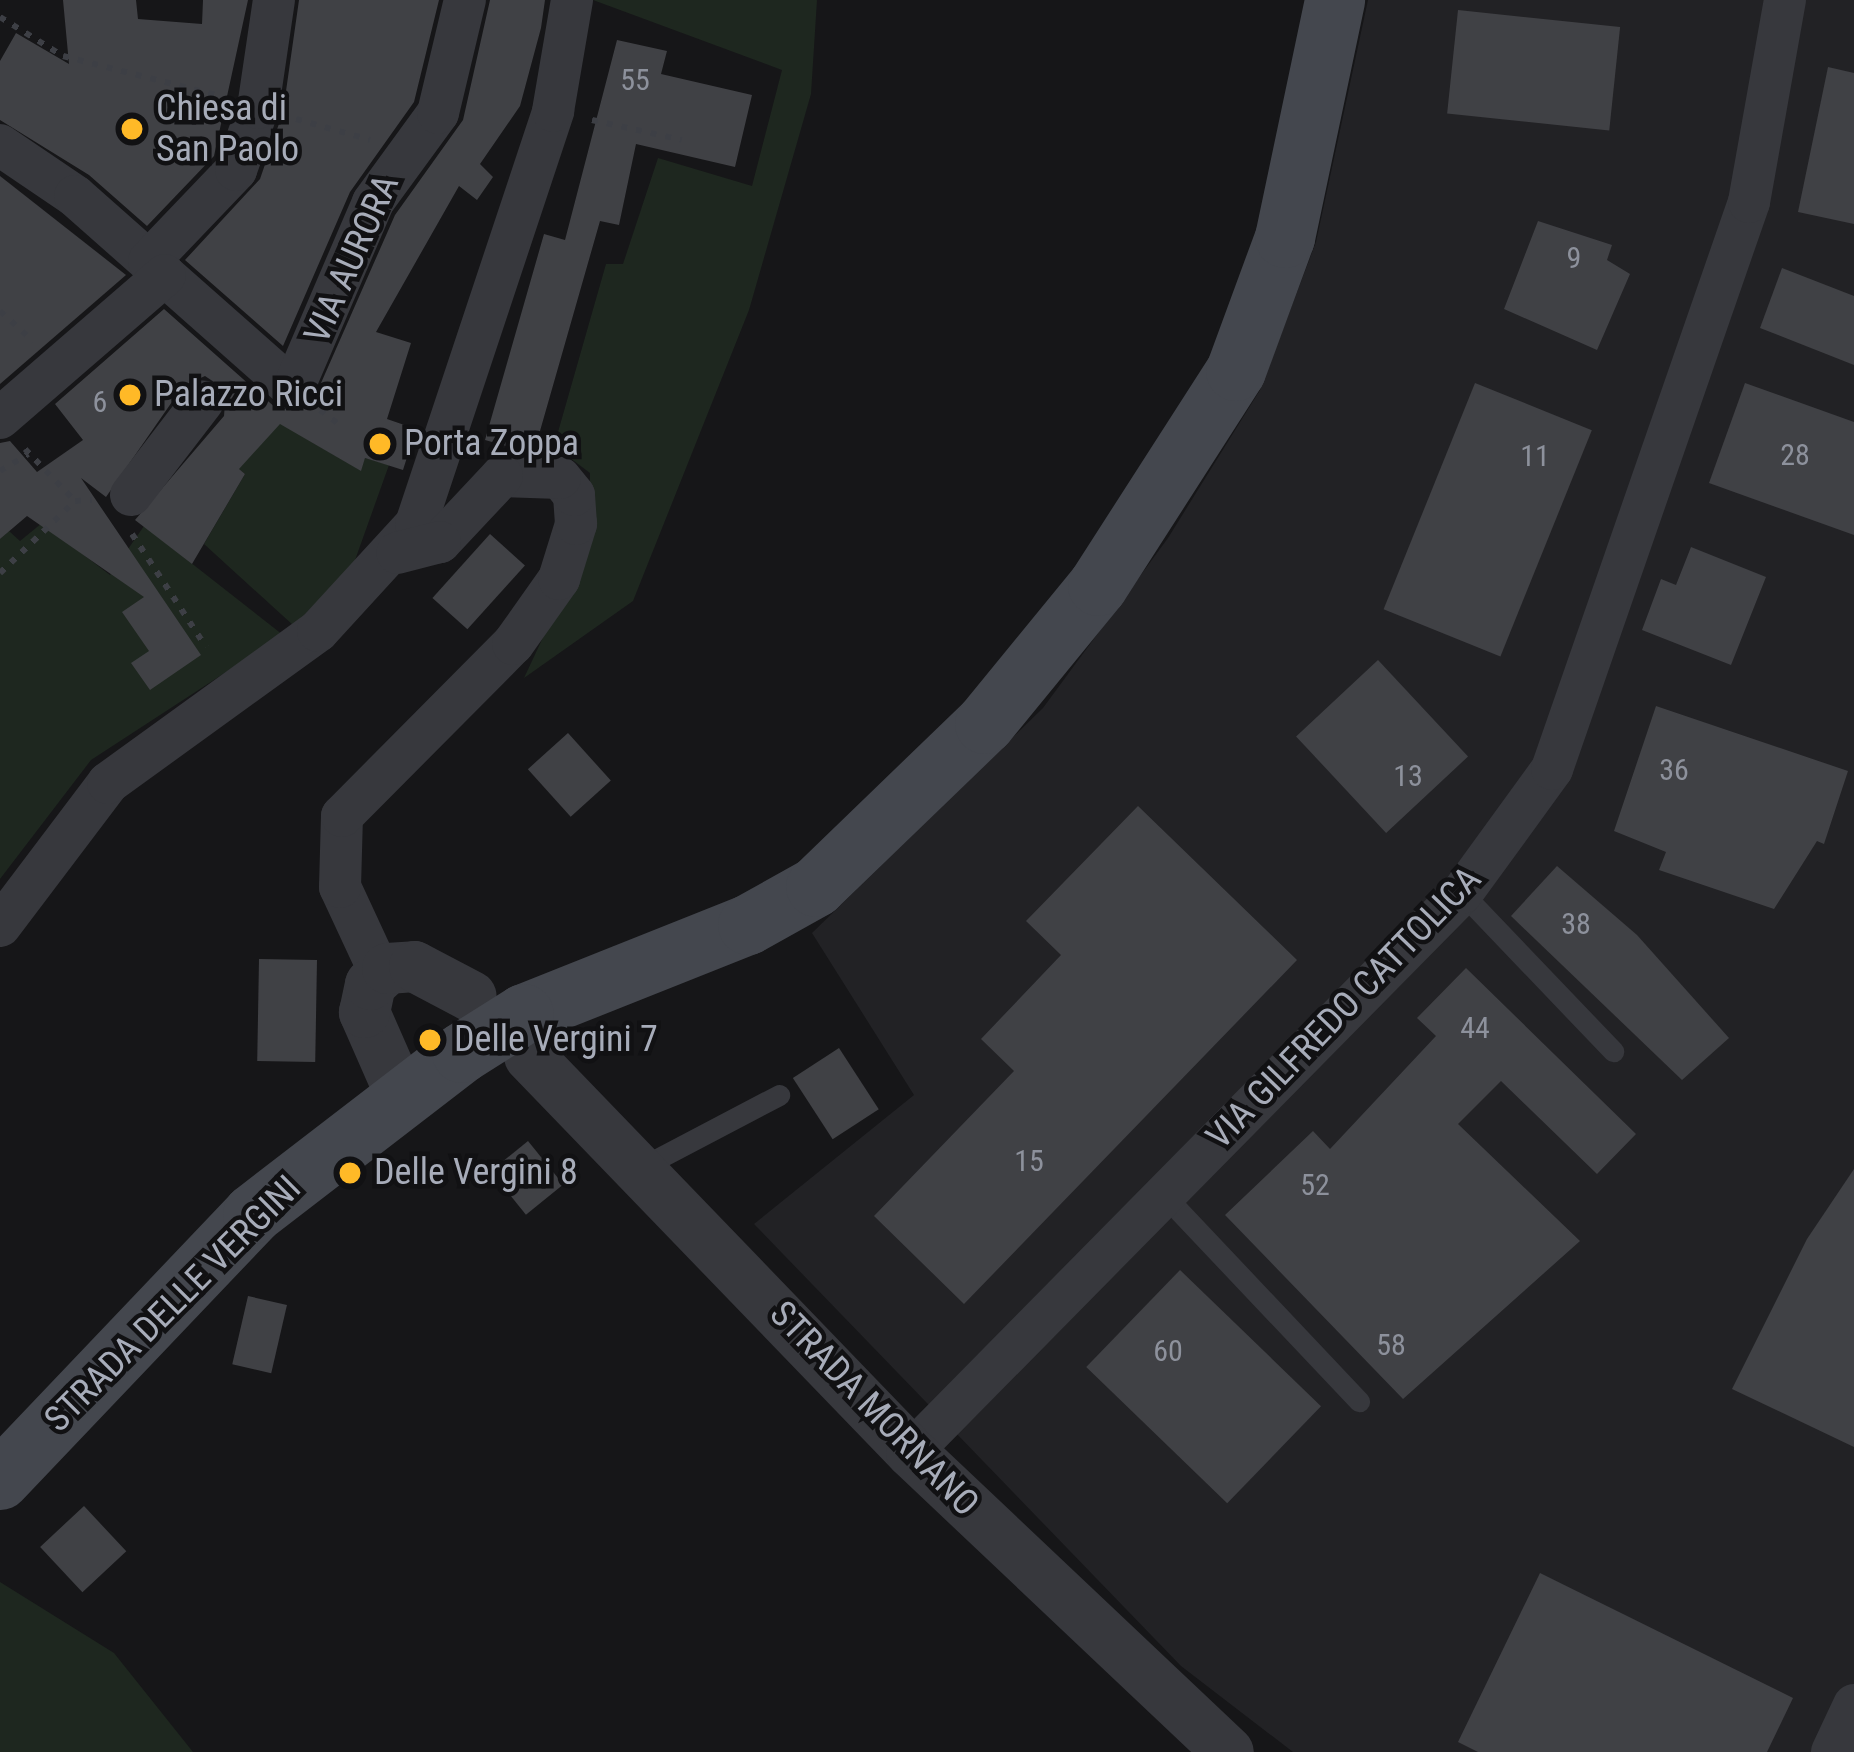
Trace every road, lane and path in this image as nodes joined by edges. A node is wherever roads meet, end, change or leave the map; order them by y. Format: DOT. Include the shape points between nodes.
graph roads {
  1 [pos="274,0"];
  2 [pos="465,0"];
  3 [pos="572,0"];
  4 [pos="1335,0"];
  5 [pos="1785,0"];
  6 [pos="0,17"];
  7 [pos="258,108"];
  8 [pos="553,111"];
  9 [pos="682,140"];
  10 [pos="0,145"];
  11 [pos="401,153"];
  12 [pos="157,268"];
  13 [pos="249,350"];
  14 [pos="0,418"];
  15 [pos="0,471"];
  16 [pos="130,512"];
  17 [pos="397,553"];
  18 [pos="0,573"];
  19 [pos="206,646"];
  20 [pos="1462,893"];
  21 [pos="0,926"];
  22 [pos="380,973"];
  23 [pos="496,1030"];
  24 [pos="1613,1051"];
  25 [pos="400,1094"];
  26 [pos="779,1095"];
  27 [pos="642,1168"];
  28 [pos="1164,1195"];
  29 [pos="1359,1402"];
  30 [pos="911,1451"];
  31 [pos="0,1480"];
  32 [pos="1854,1706"];
  33 [pos="1228,1752"];
  34 [pos="1832,1752"];
  1 -- 7 [label="street"];
  2 -- 11 [label="street, VIA AURORA" via="438,113"];
  3 -- 8 [label="street"];
  4 -- 23 [label="main road, STRADA DELLE VERGINI" via="1285,238 1236,370 1098,586 985,724 816,887"];
  5 -- 20 [label="street, VIA GILFREDO CATTOLICA" via="1749,202 1599,656 1552,769"];
  6 -- 7 [label="path" via="63,56"];
  7 -- 11 [label="path"];
  7 -- 12 [label="street" via="226,188"];
  8 -- 9 [label="path"];
  8 -- 17 [label="street" via="430,493"];
  10 -- 12 [label="street"];
  11 -- 13 [label="street, VIA AURORA" via="293,389"];
  12 -- 13 [label="street"];
  12 -- 14 [label="street"];
  13 -- 16 [label="street" via="206,397"];
  15 -- 18 [label="path" via="29,454 75,501"];
  16 -- 19 [label="path"];
  17 -- 21 [label="street" via="318,631 108,783"];
  17 -- 22 [label="street" via="440,542 502,476 560,478 574,495 576,524 559,579 512,644 342,815 340,887"];
  20 -- 24 [label="lane"];
  20 -- 28 [label="street, VIA GILFREDO CATTOLICA"];
  22 -- 23 [label="street, STRADA MORNANO" via="413,965"];
  22 -- 25 [label="street" via="364,1012"];
  23 -- 25 [label="main road, STRADA DELLE VERGINI"];
  23 -- 27 [label="street, STRADA MORNANO"];
  25 -- 31 [label="main road, STRADA DELLE VERGINI" via="253,1214"];
  26 -- 27 [label="lane"];
  27 -- 30 [label="street, STRADA MORNANO"];
  28 -- 29 [label="lane"];
  28 -- 30 [label="street, VIA GILFREDO CATTOLICA"];
  30 -- 33 [label="street, STRADA MORNANO"];
  32 -- 34 [label="street"];
}
